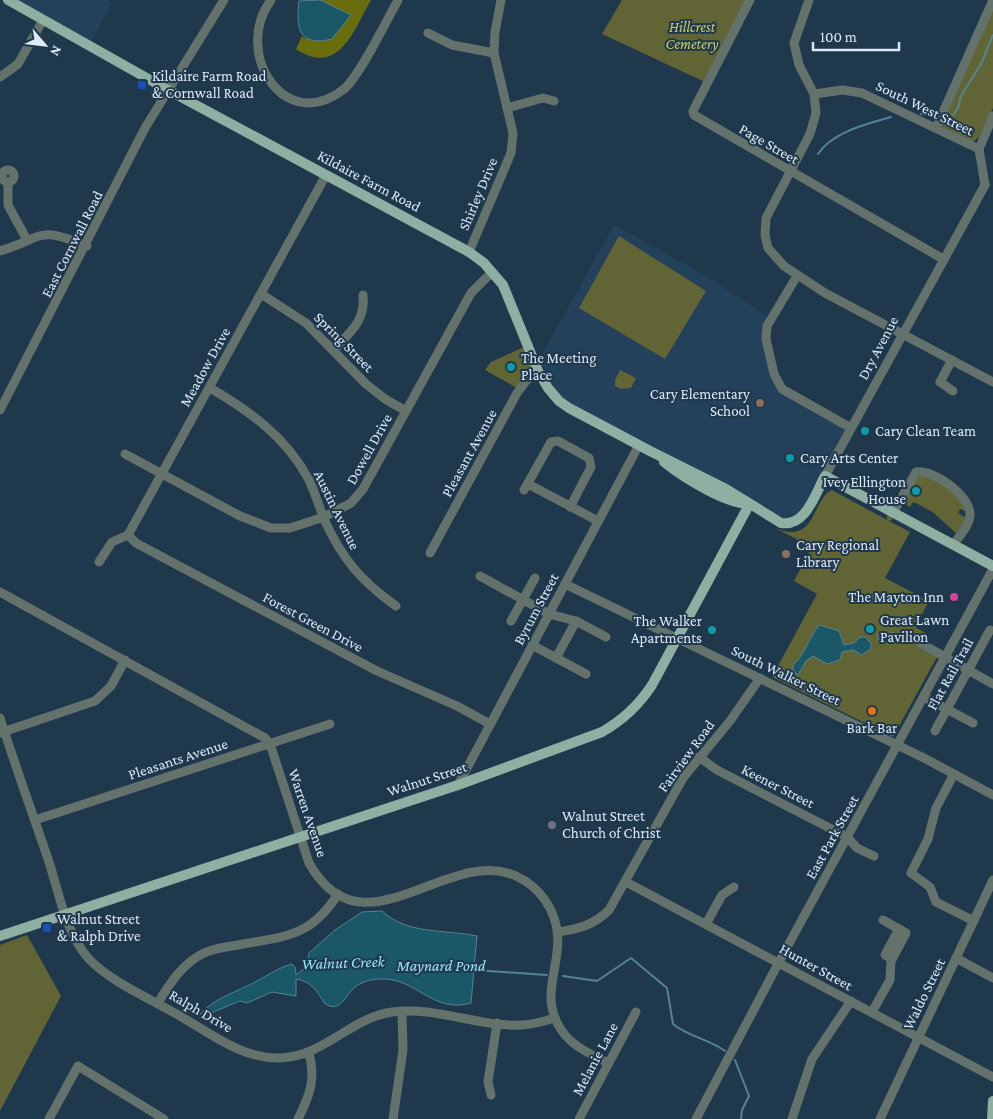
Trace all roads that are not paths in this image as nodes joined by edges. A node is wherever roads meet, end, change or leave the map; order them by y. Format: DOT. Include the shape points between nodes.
graph roads {
  1 [pos="8,0"];
  2 [pos="224,0"];
  3 [pos="271,0"];
  4 [pos="398,0"];
  5 [pos="501,0"];
  6 [pos="750,0"];
  7 [pos="809,0"];
  8 [pos="993,0"];
  9 [pos="43,20"];
  10 [pos="428,33"];
  11 [pos="494,53"];
  12 [pos="0,76"];
  13 [pos="168,90"];
  14 [pos="814,94"];
  15 [pos="554,101"];
  16 [pos="507,108"];
  17 [pos="993,116"];
  18 [pos="936,128"];
  19 [pos="979,149"];
  20 [pos="790,171"];
  21 [pos="326,175"];
  22 [pos="8,182"];
  23 [pos="989,185"];
  24 [pos="27,240"];
  25 [pos="86,246"];
  26 [pos="0,251"];
  27 [pos="470,252"];
  28 [pos="943,259"];
  29 [pos="492,272"];
  30 [pos="796,276"];
  31 [pos="261,294"];
  32 [pos="363,295"];
  33 [pos="902,334"];
  34 [pos="334,349"];
  35 [pos="952,360"];
  36 [pos="538,371"];
  37 [pos="993,382"];
  38 [pos="210,388"];
  39 [pos="953,391"];
  40 [pos="0,410"];
  41 [pos="406,411"];
  42 [pos="851,428"];
  43 [pos="639,446"];
  44 [pos="125,454"];
  45 [pos="162,474"];
  46 [pos="825,476"];
  47 [pos="748,504"];
  48 [pos="570,506"];
  49 [pos="893,513"];
  50 [pos="324,518"];
  51 [pos="598,521"];
  52 [pos="794,523"];
  53 [pos="128,535"];
  54 [pos="954,544"];
  55 [pos="430,553"];
  56 [pos="99,562"];
  57 [pos="993,567"];
  58 [pos="480,576"];
  59 [pos="535,578"];
  60 [pos="565,584"];
  61 [pos="0,592"];
  62 [pos="523,600"];
  63 [pos="396,606"];
  64 [pos="549,614"];
  65 [pos="511,621"];
  66 [pos="576,621"];
  67 [pos="990,630"];
  68 [pos="606,637"];
  69 [pos="677,639"];
  70 [pos="920,643"];
  71 [pos="532,645"];
  72 [pos="946,657"];
  73 [pos="556,658"];
  74 [pos="125,660"];
  75 [pos="968,670"];
  76 [pos="586,674"];
  77 [pos="760,678"];
  78 [pos="993,684"];
  79 [pos="924,697"];
  80 [pos="946,709"];
  81 [pos="0,718"];
  82 [pos="330,724"];
  83 [pos="490,724"];
  84 [pos="973,724"];
  85 [pos="935,731"];
  86 [pos="2,732"];
  87 [pos="270,744"];
  88 [pos="898,745"];
  89 [pos="699,757"];
  90 [pos="954,774"];
  91 [pos="458,785"];
  92 [pos="993,795"];
  93 [pos="35,820"];
  94 [pos="300,837"];
  95 [pos="846,837"];
  96 [pos="874,856"];
  97 [pos="993,880"];
  98 [pos="626,882"];
  99 [pos="734,887"];
  100 [pos="338,894"];
  101 [pos="66,914"];
  102 [pos="883,920"];
  103 [pos="974,921"];
  104 [pos="706,924"];
  105 [pos="558,932"];
  106 [pos="0,936"];
  107 [pos="956,958"];
  108 [pos="779,962"];
  109 [pos="993,978"];
  110 [pos="851,1001"];
  111 [pos="158,1003"];
  112 [pos="402,1011"];
  113 [pos="636,1012"];
  114 [pos="872,1012"];
  115 [pos="555,1018"];
  116 [pos="497,1023"];
  117 [pos="918,1037"];
  118 [pos="309,1053"];
  119 [pos="608,1063"];
  120 [pos="993,1077"];
  121 [pos="491,1095"];
  122 [pos="993,1102"];
  123 [pos="49,1119"];
  124 [pos="164,1119"];
  125 [pos="298,1119"];
  126 [pos="393,1119"];
  127 [pos="579,1119"];
  128 [pos="696,1119"];
  129 [pos="792,1119"];
  130 [pos="880,1119"];
  131 [pos="992,1119"];
  1 -- 9 [label="main road, Kildaire Farm Road"];
  2 -- 13 [label="street, East Cornwall Road"];
  3 -- 4 [label="street" via="257,32 260,64 272,83 286,96 309,103 338,93 350,82"];
  5 -- 11 [label="street, Shirley Drive"];
  6 -- 20 [label="street, Page Street" via="693,113 699,120"];
  7 -- 14 [label="street" via="794,43 799,65"];
  8 -- 18 [label="street"];
  9 -- 12 [label="street" via="18,64"];
  9 -- 13 [label="main road, Kildaire Farm Road"];
  10 -- 11 [label="street" via="452,45"];
  11 -- 16 [label="street, Shirley Drive"];
  13 -- 21 [label="main road, Kildaire Farm Road"];
  13 -- 25 [label="street, East Cornwall Road"];
  14 -- 18 [label="street, South West Street" via="843,90 862,93"];
  14 -- 20 [label="street" via="817,106 813,128"];
  15 -- 16 [label="street" via="543,98"];
  16 -- 27 [label="street, Shirley Drive" via="513,133 511,153"];
  17 -- 19 [label="street"];
  18 -- 19 [label="street, South West Street"];
  19 -- 23 [label="street, South West Street"];
  20 -- 28 [label="street, Page Street"];
  20 -- 30 [label="street" via="769,211 765,235 774,257"];
  21 -- 27 [label="main road, Kildaire Farm Road"];
  21 -- 31 [label="street, Meadow Drive"];
  22 -- 24 [label="street" via="8,205"];
  23 -- 28 [label="street, Dry Avenue"];
  24 -- 25 [label="street" via="51,233"];
  24 -- 26 [label="street"];
  25 -- 40 [label="street, East Cornwall Road"];
  27 -- 29 [label="main road, Kildaire Farm Road"];
  28 -- 33 [label="street, Dry Avenue"];
  29 -- 36 [label="main road, Kildaire Farm Road" via="511,301"];
  29 -- 41 [label="street, Dowell Drive" via="471,293"];
  30 -- 33 [label="street"];
  30 -- 42 [label="street" via="767,326 766,339 774,374 782,389"];
  31 -- 34 [label="street, Spring Street" via="299,318"];
  31 -- 38 [label="street, Meadow Drive"];
  32 -- 34 [label="street" via="359,322"];
  33 -- 35 [label="street"];
  33 -- 42 [label="street, Dry Avenue"];
  34 -- 41 [label="street, Spring Street" via="366,384"];
  35 -- 37 [label="street"];
  35 -- 39 [label="street" via="940,382"];
  36 -- 43 [label="main road, Kildaire Farm Road" via="554,396 568,408"];
  36 -- 55 [label="street, Pleasant Avenue" via="517,393"];
  38 -- 45 [label="street, Meadow Drive"];
  38 -- 50 [label="street, Austin Avenue" via="254,415 277,437 309,480"];
  41 -- 50 [label="street, Dowell Drive" via="360,495"];
  42 -- 46 [label="street, Dry Avenue"];
  43 -- 47 [label="main road, Kildaire Farm Road" via="694,472"];
  43 -- 51 [label="street, Byrum Street"];
  44 -- 45 [label="street, Dowell Drive"];
  45 -- 50 [label="street, Dowell Drive" via="261,526 290,528"];
  45 -- 53 [label="street, Meadow Drive"];
  46 -- 49 [label="main road"];
  46 -- 52 [label="main road, Dry Avenue" via="805,513"];
  47 -- 52 [label="main road, Kildaire Farm Road" via="780,523"];
  47 -- 69 [label="main road, Walnut Street"];
  48 -- 48 [label="street" via="591,463 589,458 558,441 551,442 526,487"];
  48 -- 51 [label="street"];
  49 -- 54 [label="main road"];
  49 -- 54 [label="street" via="916,472 947,482 966,500 970,513 967,526"];
  50 -- 63 [label="street, Austin Avenue" via="348,564"];
  51 -- 60 [label="street, Byrum Street"];
  53 -- 56 [label="street, Meadow Drive" via="112,542"];
  53 -- 83 [label="street, Forest Green Drive" via="136,543 377,672 457,706"];
  54 -- 57 [label="main road"];
  57 -- 72 [label="street, East Park Street"];
  58 -- 62 [label="street"];
  59 -- 62 [label="street"];
  60 -- 64 [label="street, Byrum Street"];
  60 -- 69 [label="street, South Walker Street"];
  61 -- 74 [label="street"];
  62 -- 64 [label="street"];
  62 -- 65 [label="street"];
  64 -- 66 [label="street"];
  64 -- 71 [label="street, Byrum Street"];
  66 -- 68 [label="street"];
  66 -- 73 [label="street"];
  67 -- 75 [label="street, Flat Rail Trail"];
  69 -- 77 [label="street, South Walker Street"];
  69 -- 91 [label="main road, Walnut Street" via="644,697 615,724 575,744"];
  70 -- 72 [label="street"];
  71 -- 73 [label="street"];
  71 -- 83 [label="street, Byrum Street"];
  72 -- 75 [label="street"];
  72 -- 79 [label="street, East Park Street"];
  73 -- 76 [label="street"];
  74 -- 86 [label="street" via="111,686 95,701"];
  74 -- 87 [label="street" via="260,734"];
  75 -- 78 [label="street"];
  75 -- 80 [label="street, Flat Rail Trail"];
  77 -- 88 [label="street, South Walker Street"];
  77 -- 89 [label="street, Fairview Road"];
  79 -- 80 [label="street"];
  79 -- 88 [label="street, East Park Street"];
  80 -- 84 [label="street"];
  80 -- 85 [label="street, Flat Rail Trail"];
  81 -- 86 [label="street, Ralph Drive"];
  82 -- 87 [label="street, Pleasants Avenue"];
  83 -- 91 [label="street, Byrum Street"];
  86 -- 93 [label="street, Ralph Drive"];
  87 -- 93 [label="street, Pleasants Avenue"];
  87 -- 94 [label="street, Warren Avenue"];
  88 -- 90 [label="street, South Walker Street"];
  88 -- 95 [label="street, East Park Street"];
  89 -- 95 [label="street, Keener Street" via="717,770"];
  89 -- 98 [label="street, Fairview Road" via="672,795"];
  90 -- 92 [label="street, South Walker Street"];
  90 -- 103 [label="street" via="936,808 928,839 911,872 930,886 936,902"];
  91 -- 94 [label="main road, Walnut Street"];
  93 -- 101 [label="street, Ralph Drive"];
  94 -- 100 [label="street, Warren Avenue" via="315,872"];
  94 -- 101 [label="main road, Walnut Street"];
  95 -- 96 [label="street, Keener Street" via="857,848"];
  95 -- 108 [label="street, East Park Street"];
  97 -- 103 [label="street, Waldo Street"];
  98 -- 104 [label="street, Hunter Street"];
  98 -- 105 [label="street, Fairview Road" via="600,918 577,930"];
  99 -- 104 [label="street" via="722,895"];
  100 -- 105 [label="street, Warren Avenue" via="358,901 383,902 475,871 498,871 515,876 535,889 550,908"];
  100 -- 111 [label="street" via="321,917 299,932 216,949 195,958 172,980"];
  101 -- 106 [label="main road, Walnut Street"];
  101 -- 111 [label="street, Ralph Drive" via="77,943 94,964"];
  102 -- 114 [label="street" via="906,933 892,959 890,978"];
  103 -- 107 [label="street, Waldo Street"];
  104 -- 108 [label="street, Hunter Street"];
  105 -- 115 [label="street, Warren Avenue" via="550,992"];
  107 -- 109 [label="street"];
  107 -- 117 [label="street, Waldo Street"];
  108 -- 110 [label="street, Hunter Street"];
  108 -- 128 [label="street, East Park Street"];
  110 -- 114 [label="street, Hunter Street"];
  110 -- 129 [label="street" via="812,1059"];
  111 -- 118 [label="street, Ralph Drive" via="251,1054 281,1058"];
  112 -- 116 [label="street, Ralph Drive"];
  112 -- 118 [label="street, Ralph Drive" via="365,1021"];
  112 -- 126 [label="street" via="403,1050"];
  113 -- 119 [label="street, Melanie Lane"];
  114 -- 117 [label="street, Hunter Street"];
  115 -- 116 [label="street, Ralph Drive" via="521,1025"];
  115 -- 119 [label="street, Warren Avenue" via="570,1041"];
  116 -- 121 [label="street" via="488,1082"];
  117 -- 120 [label="street, Hunter Street"];
  117 -- 130 [label="street, Waldo Street"];
  118 -- 125 [label="street" via="313,1083"];
  119 -- 127 [label="street, Melanie Lane"];
  122 -- 131 [label="main road"];
  123 -- 124 [label="street" via="78,1066"];
}
